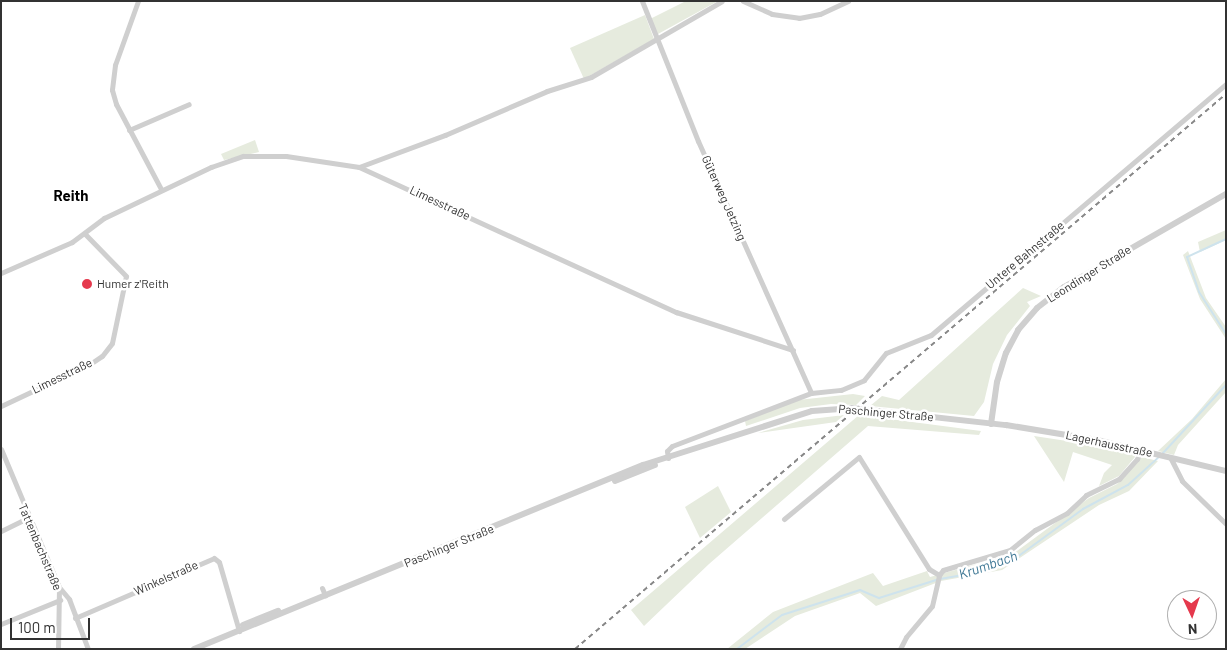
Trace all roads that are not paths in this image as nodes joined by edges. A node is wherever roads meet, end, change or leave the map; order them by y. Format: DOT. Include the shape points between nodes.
graph roads {
  1 [pos="138,1"];
  2 [pos="642,1"];
  3 [pos="722,1"];
  4 [pos="743,1"];
  5 [pos="848,1"];
  6 [pos="658,41"];
  7 [pos="1226,84"];
  8 [pos="189,104"];
  9 [pos="129,130"];
  10 [pos="359,167"];
  11 [pos="161,189"];
  12 [pos="1226,194"];
  13 [pos="85,234"];
  14 [pos="1,273"];
  15 [pos="792,350"];
  16 [pos="811,393"];
  17 [pos="1,406"];
  18 [pos="991,424"];
  19 [pos="1,449"];
  20 [pos="1141,450"];
  21 [pos="1166,456"];
  22 [pos="668,458"];
  23 [pos="1226,471"];
  24 [pos="28,518"];
  25 [pos="784,519"];
  26 [pos="1226,524"];
  27 [pos="1,530"];
  28 [pos="939,575"];
  29 [pos="59,586"];
  30 [pos="322,588"];
  31 [pos="324,595"];
  32 [pos="60,600"];
  33 [pos="75,618"];
  34 [pos="1,624"];
  35 [pos="239,630"];
  36 [pos="58,649"];
  37 [pos="88,649"];
  38 [pos="194,649"];
  39 [pos="900,649"];
  1 -- 9 [label="street" via="112,78 116,104"];
  2 -- 6 [label="street, Güterweg Jetzing"];
  3 -- 6 [label="street"];
  4 -- 5 [label="street" via="772,14 799,18 820,14"];
  6 -- 10 [label="street" via="591,77 546,91 445,135"];
  6 -- 15 [label="street, Güterweg Jetzing"];
  7 -- 16 [label="street, Untere Bahnstraße" via="930,335 890,350 872,374 859,383 841,390"];
  8 -- 9 [label="street"];
  9 -- 11 [label="street"];
  10 -- 11 [label="street, Limesstraße" via="286,156 251,155 229,160"];
  10 -- 15 [label="street, Limesstraße" via="676,312"];
  11 -- 13 [label="street, Limesstraße" via="104,218"];
  12 -- 18 [label="street, Leondinger Straße" via="1064,288 1037,308 1018,330 1006,353 997,382"];
  13 -- 14 [label="street, Limesstraße"];
  13 -- 17 [label="street, Limesstraße" via="126,276 112,343 97,360"];
  15 -- 16 [label="street, Güterweg Jetzing"];
  16 -- 22 [label="street, Untere Bahnstraße" via="672,446 667,451"];
  18 -- 20 [label="street, Lagerhausstraße"];
  18 -- 22 [label="street, Paschinger Straße" via="858,409 824,409 786,416"];
  19 -- 24 [label="street, Tattenbachstraße"];
  20 -- 21 [label="street, Lagerhausstraße"];
  20 -- 28 [label="street" via="1119,479 1086,495 1067,513 1035,530 1010,550 943,570"];
  21 -- 23 [label="street, Lagerhausstraße"];
  21 -- 26 [label="street" via="1182,481"];
  22 -- 31 [label="street, Paschinger Straße" via="646,470 597,486"];
  24 -- 27 [label="street"];
  24 -- 29 [label="street, Tattenbachstraße"];
  25 -- 28 [label="street" via="859,457 929,570"];
  28 -- 39 [label="street" via="932,606"];
  29 -- 32 [label="street, Tattenbachstraße"];
  29 -- 33 [label="street" via="69,599"];
  30 -- 31 [label="street"];
  31 -- 35 [label="street, Paschinger Straße" via="263,616"];
  32 -- 34 [label="street"];
  32 -- 36 [label="street, Tattenbachstraße"];
  33 -- 35 [label="street, Winkelstraße" via="214,558 219,562"];
  33 -- 37 [label="street"];
  35 -- 38 [label="street, Paschinger Straße"];
}
